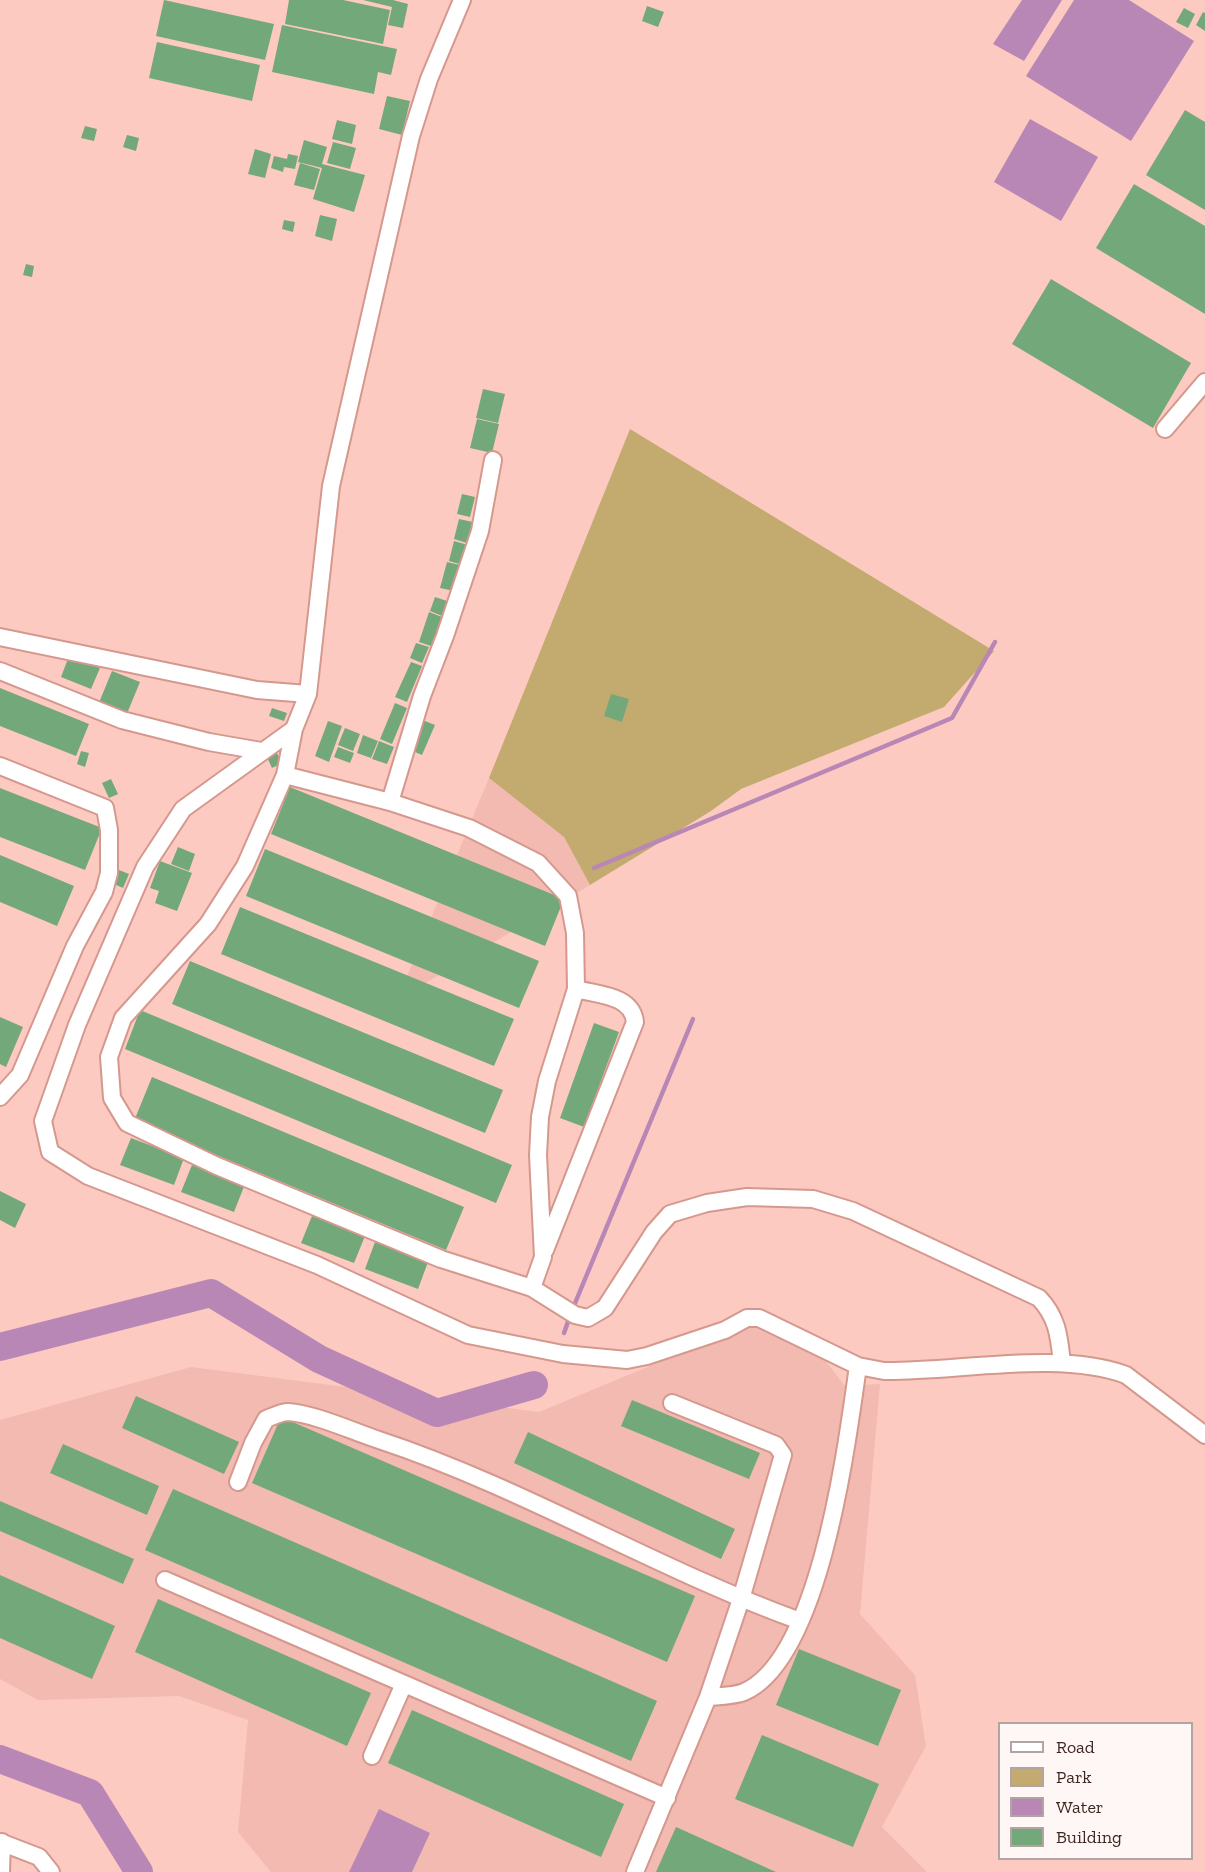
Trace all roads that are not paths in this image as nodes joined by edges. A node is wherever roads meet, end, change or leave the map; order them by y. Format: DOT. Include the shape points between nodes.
graph roads {
  1 [pos="462,0"];
  2 [pos="1205,382"];
  3 [pos="1165,429"];
  4 [pos="493,460"];
  5 [pos="0,637"];
  6 [pos="0,671"];
  7 [pos="308,694"];
  8 [pos="294,729"];
  9 [pos="261,751"];
  10 [pos="0,766"];
  11 [pos="285,775"];
  12 [pos="390,802"];
  13 [pos="576,989"];
  14 [pos="0,1097"];
  15 [pos="543,1257"];
  16 [pos="532,1288"];
  17 [pos="1062,1363"];
  18 [pos="858,1366"];
  19 [pos="672,1403"];
  20 [pos="1205,1435"];
  21 [pos="238,1482"];
  22 [pos="165,1580"];
  23 [pos="741,1599"];
  24 [pos="800,1621"];
  25 [pos="403,1686"];
  26 [pos="708,1697"];
  27 [pos="372,1756"];
  28 [pos="667,1798"];
  29 [pos="1,1842"];
  30 [pos="1,1872"];
  31 [pos="51,1872"];
  32 [pos="635,1872"];
  1 -- 7 [label="street" via="411,136 330,486"];
  2 -- 3 [label="street"];
  4 -- 12 [label="street" via="480,531 422,696"];
  5 -- 7 [label="street" via="257,690"];
  6 -- 9 [label="street" via="122,720"];
  7 -- 8 [label="street"];
  8 -- 9 [label="street"];
  8 -- 11 [label="street"];
  9 -- 18 [label="street" via="183,809 145,867 76,1025 43,1121 50,1152 88,1176 317,1265 468,1335 563,1354 627,1360 725,1330 747,1318 759,1318"];
  10 -- 14 [label="street" via="105,808 109,873 104,892 75,946 20,1075"];
  11 -- 12 [label="street"];
  11 -- 16 [label="street" via="245,866 208,924 123,1018 109,1057 112,1098 127,1123 217,1166 441,1259"];
  12 -- 13 [label="street" via="470,828 538,863 568,896 575,933"];
  13 -- 15 [label="street" via="547,1081 540,1117"];
  13 -- 15 [label="street" via="627,1002 636,1022"];
  15 -- 16 [label="street"];
  16 -- 17 [label="street" via="574,1315 588,1318 605,1308 670,1214 747,1197 813,1199 853,1211 1039,1298 1051,1310 1058,1326"];
  17 -- 18 [label="street" via="905,1371"];
  17 -- 20 [label="street" via="1111,1369 1126,1375"];
  18 -- 24 [label="street" via="825,1552"];
  19 -- 23 [label="street" via="776,1445 783,1455"];
  21 -- 23 [label="street" via="266,1419 286,1412 441,1463 581,1523"];
  22 -- 25 [label="street"];
  23 -- 24 [label="street"];
  23 -- 26 [label="street"];
  24 -- 26 [label="street" via="773,1669 756,1684 743,1693"];
  25 -- 27 [label="street"];
  25 -- 28 [label="street"];
  26 -- 28 [label="street"];
  28 -- 32 [label="street"];
  29 -- 30 [label="street"];
  29 -- 31 [label="street" via="39,1857"];
}
